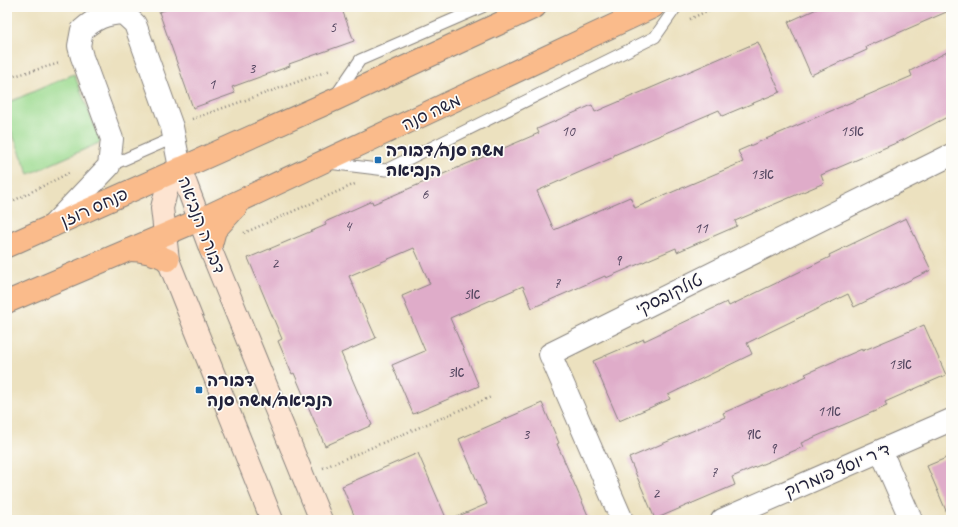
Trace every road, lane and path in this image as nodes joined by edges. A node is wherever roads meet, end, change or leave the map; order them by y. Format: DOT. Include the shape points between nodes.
graph roads {
  1 [pos="482,7"];
  2 [pos="652,7"];
  3 [pos="676,7"];
  4 [pos="524,10"];
  5 [pos="82,57"];
  6 [pos="7,78"];
  7 [pos="334,100"];
  8 [pos="176,144"];
  9 [pos="951,155"];
  10 [pos="323,163"];
  11 [pos="109,166"];
  12 [pos="180,168"];
  13 [pos="386,170"];
  14 [pos="244,198"];
  15 [pos="199,220"];
  16 [pos="52,226"];
  17 [pos="164,235"];
  18 [pos="239,236"];
  19 [pos="7,246"];
  20 [pos="210,248"];
  21 [pos="129,250"];
  22 [pos="168,260"];
  23 [pos="7,302"];
  24 [pos="491,397"];
  25 [pos="951,420"];
  26 [pos="881,451"];
  27 [pos="304,479"];
  28 [pos="272,520"];
  29 [pos="321,520"];
  30 [pos="622,520"];
  31 [pos="722,520"];
  32 [pos="911,520"];
  1 -- 7 [label="lane" via="360,60"];
  2 -- 10 [label="main road, משה סנה"];
  3 -- 13 [label="lane" via="655,36"];
  4 -- 7 [label="main road"];
  5 -- 6 [label="path"];
  5 -- 8 [label="street" via="79,46 82,30 91,22 109,14 123,13 135,24 172,126"];
  5 -- 11 [label="street" via="112,139"];
  7 -- 12 [label="main road"];
  8 -- 11 [label="lane" via="164,142"];
  8 -- 12 [label="street"];
  9 -- 30 [label="street, טולקובסקי" via="550,354"];
  10 -- 13 [label="lane"];
  10 -- 14 [label="main road, משה סנה"];
  11 -- 16 [label="street"];
  12 -- 15 [label="street, דבורה הנביאה"];
  12 -- 16 [label="main road, פנחס רוזן"];
  12 -- 17 [label="street, דבורה הנביאה" via="168,184 162,208"];
  13 -- 18 [label="path"];
  14 -- 15 [label="main road, משה סנה"];
  14 -- 20 [label="main road" via="215,230"];
  15 -- 17 [label="main road, משה סנה"];
  15 -- 20 [label="street, דבורה הנביאה"];
  16 -- 19 [label="main road, פנחס רוזן"];
  17 -- 21 [label="main road"];
  17 -- 22 [label="street, דבורה הנביאה"];
  20 -- 27 [label="street, דבורה הנביאה"];
  21 -- 22 [label="main road" via="142,250"];
  21 -- 23 [label="main road"];
  22 -- 28 [label="street, דבורה הנביאה"];
  24 -- 27 [label="path" via="322,468"];
  25 -- 26 [label="street, ד\"ר יוסף פומרוק"];
  26 -- 31 [label="street, ד\"ר יוסף פומרוק"];
  26 -- 32 [label="street"];
  27 -- 29 [label="street, דבורה הנביאה"];
}
